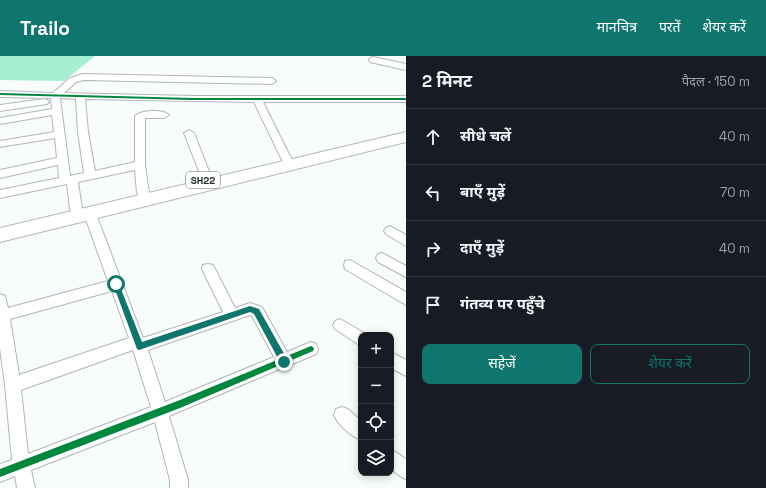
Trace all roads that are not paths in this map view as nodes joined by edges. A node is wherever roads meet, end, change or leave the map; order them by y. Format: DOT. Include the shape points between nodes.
graph roads {
  1 [pos="373,60"];
  2 [pos="406,67"];
  3 [pos="272,80"];
  4 [pos="0,94"];
  5 [pos="80,97"];
  6 [pos="56,98"];
  7 [pos="257,99"];
  8 [pos="406,99"];
  9 [pos="0,108"];
  10 [pos="56,111"];
  11 [pos="164,115"];
  12 [pos="0,121"];
  13 [pos="406,130"];
  14 [pos="189,133"];
  15 [pos="60,134"];
  16 [pos="406,137"];
  17 [pos="0,144"];
  18 [pos="331,152"];
  19 [pos="287,160"];
  20 [pos="62,161"];
  21 [pos="140,165"];
  22 [pos="0,174"];
  23 [pos="90,176"];
  24 [pos="207,179"];
  25 [pos="68,180"];
  26 [pos="143,193"];
  27 [pos="0,194"];
  28 [pos="83,212"];
  29 [pos="0,226"];
  30 [pos="390,231"];
  31 [pos="0,236"];
  32 [pos="406,241"];
  33 [pos="382,258"];
  34 [pos="350,265"];
  35 [pos="208,269"];
  36 [pos="406,272"];
  37 [pos="116,284"];
  38 [pos="406,299"];
  39 [pos="0,300"];
  40 [pos="232,315"];
  41 [pos="1,316"];
  42 [pos="340,325"];
  43 [pos="358,337"];
  44 [pos="139,344"];
  45 [pos="311,349"];
  46 [pos="394,361"];
  47 [pos="284,362"];
  48 [pos="406,369"];
  49 [pos="13,386"];
  50 [pos="160,411"];
  51 [pos="342,415"];
  52 [pos="358,429"];
  53 [pos="394,460"];
  54 [pos="21,464"];
  55 [pos="406,470"];
  56 [pos="0,473"];
  57 [pos="26,488"];
  58 [pos="179,488"];
  1 -- 2 [label="street"];
  3 -- 6 [label="street" via="80,77 73,80"];
  4 -- 6 [label="street"];
  5 -- 6 [label="street"];
  5 -- 7 [label="street"];
  5 -- 23 [label="street"];
  6 -- 9 [label="street"];
  6 -- 10 [label="street"];
  7 -- 8 [label="street"];
  7 -- 19 [label="street"];
  10 -- 12 [label="street"];
  10 -- 15 [label="street"];
  11 -- 21 [label="street" via="140,116"];
  13 -- 18 [label="main road, SH22"];
  14 -- 24 [label="street"];
  15 -- 17 [label="street"];
  15 -- 20 [label="street"];
  16 -- 18 [label="main road, SH22"];
  18 -- 19 [label="main road, SH22"];
  18 -- 28 [label="main road, SH22"];
  19 -- 24 [label="main road, SH22"];
  20 -- 22 [label="street"];
  20 -- 25 [label="street"];
  21 -- 23 [label="street"];
  21 -- 26 [label="street"];
  23 -- 25 [label="street"];
  24 -- 26 [label="main road, SH22"];
  25 -- 27 [label="street"];
  25 -- 28 [label="street"];
  26 -- 28 [label="main road, SH22"];
  28 -- 29 [label="main road, SH22"];
  28 -- 31 [label="main road, SH22"];
  28 -- 37 [label="street"];
  30 -- 32 [label="street"];
  33 -- 36 [label="street"];
  34 -- 38 [label="street"];
  35 -- 40 [label="street"];
  37 -- 41 [label="street"];
  37 -- 44 [label="street"];
  39 -- 41 [label="street"];
  40 -- 44 [label="street"];
  40 -- 47 [label="street" via="250,309 257,311"];
  41 -- 49 [label="street"];
  42 -- 43 [label="street"];
  44 -- 49 [label="street"];
  44 -- 50 [label="street"];
  45 -- 47 [label="street"];
  46 -- 48 [label="street"];
  47 -- 50 [label="street"];
  49 -- 54 [label="street"];
  50 -- 54 [label="street"];
  50 -- 58 [label="street"];
  51 -- 52 [label="street"];
  53 -- 55 [label="street"];
  54 -- 56 [label="street"];
  54 -- 57 [label="street"];
}
